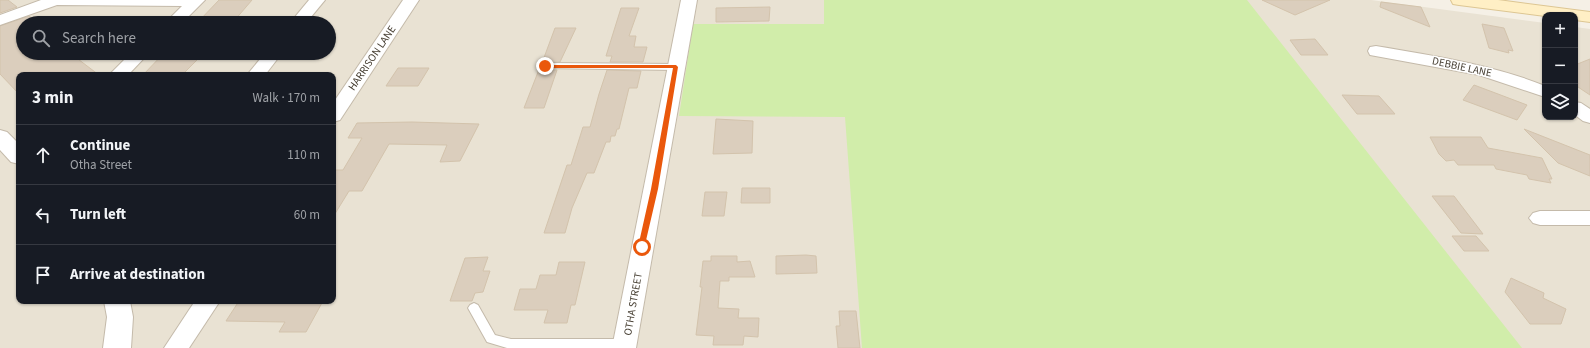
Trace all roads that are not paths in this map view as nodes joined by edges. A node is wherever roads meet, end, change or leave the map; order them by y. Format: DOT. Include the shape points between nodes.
graph roads {
  1 [pos="317,0"];
  2 [pos="411,0"];
  3 [pos="688,0"];
  4 [pos="1459,0"];
  5 [pos="196,1"];
  6 [pos="180,16"];
  7 [pos="304,16"];
  8 [pos="1590,17"];
  9 [pos="0,20"];
  10 [pos="1376,51"];
  11 [pos="134,60"];
  12 [pos="268,60"];
  13 [pos="545,66"];
  14 [pos="676,67"];
  15 [pos="121,72"];
  16 [pos="258,72"];
  17 [pos="1542,91"];
  18 [pos="1578,109"];
  19 [pos="336,112"];
  20 [pos="1590,118"];
  21 [pos="1540,218"];
  22 [pos="1590,218"];
  23 [pos="118,304"];
  24 [pos="206,304"];
  25 [pos="474,308"];
  26 [pos="625,346"];
  27 [pos="117,348"];
  28 [pos="176,348"];
  1 -- 7 [label="street"];
  2 -- 19 [label="street, HARRISON LANE"];
  3 -- 14 [label="street, OTHA STREET"];
  4 -- 8 [label="main road"];
  5 -- 6 [label="street"];
  5 -- 9 [label="street" via="55,0"];
  10 -- 17 [label="street, DEBBIE LANE" via="1484,70 1524,82"];
  11 -- 15 [label="street"];
  12 -- 16 [label="street"];
  13 -- 14 [label="lane"];
  14 -- 26 [label="street, OTHA STREET"];
  18 -- 20 [label="street"];
  21 -- 22 [label="street"];
  23 -- 27 [label="street" via="120,317"];
  24 -- 28 [label="street"];
  25 -- 26 [label="lane" via="491,339 511,344"];
}
